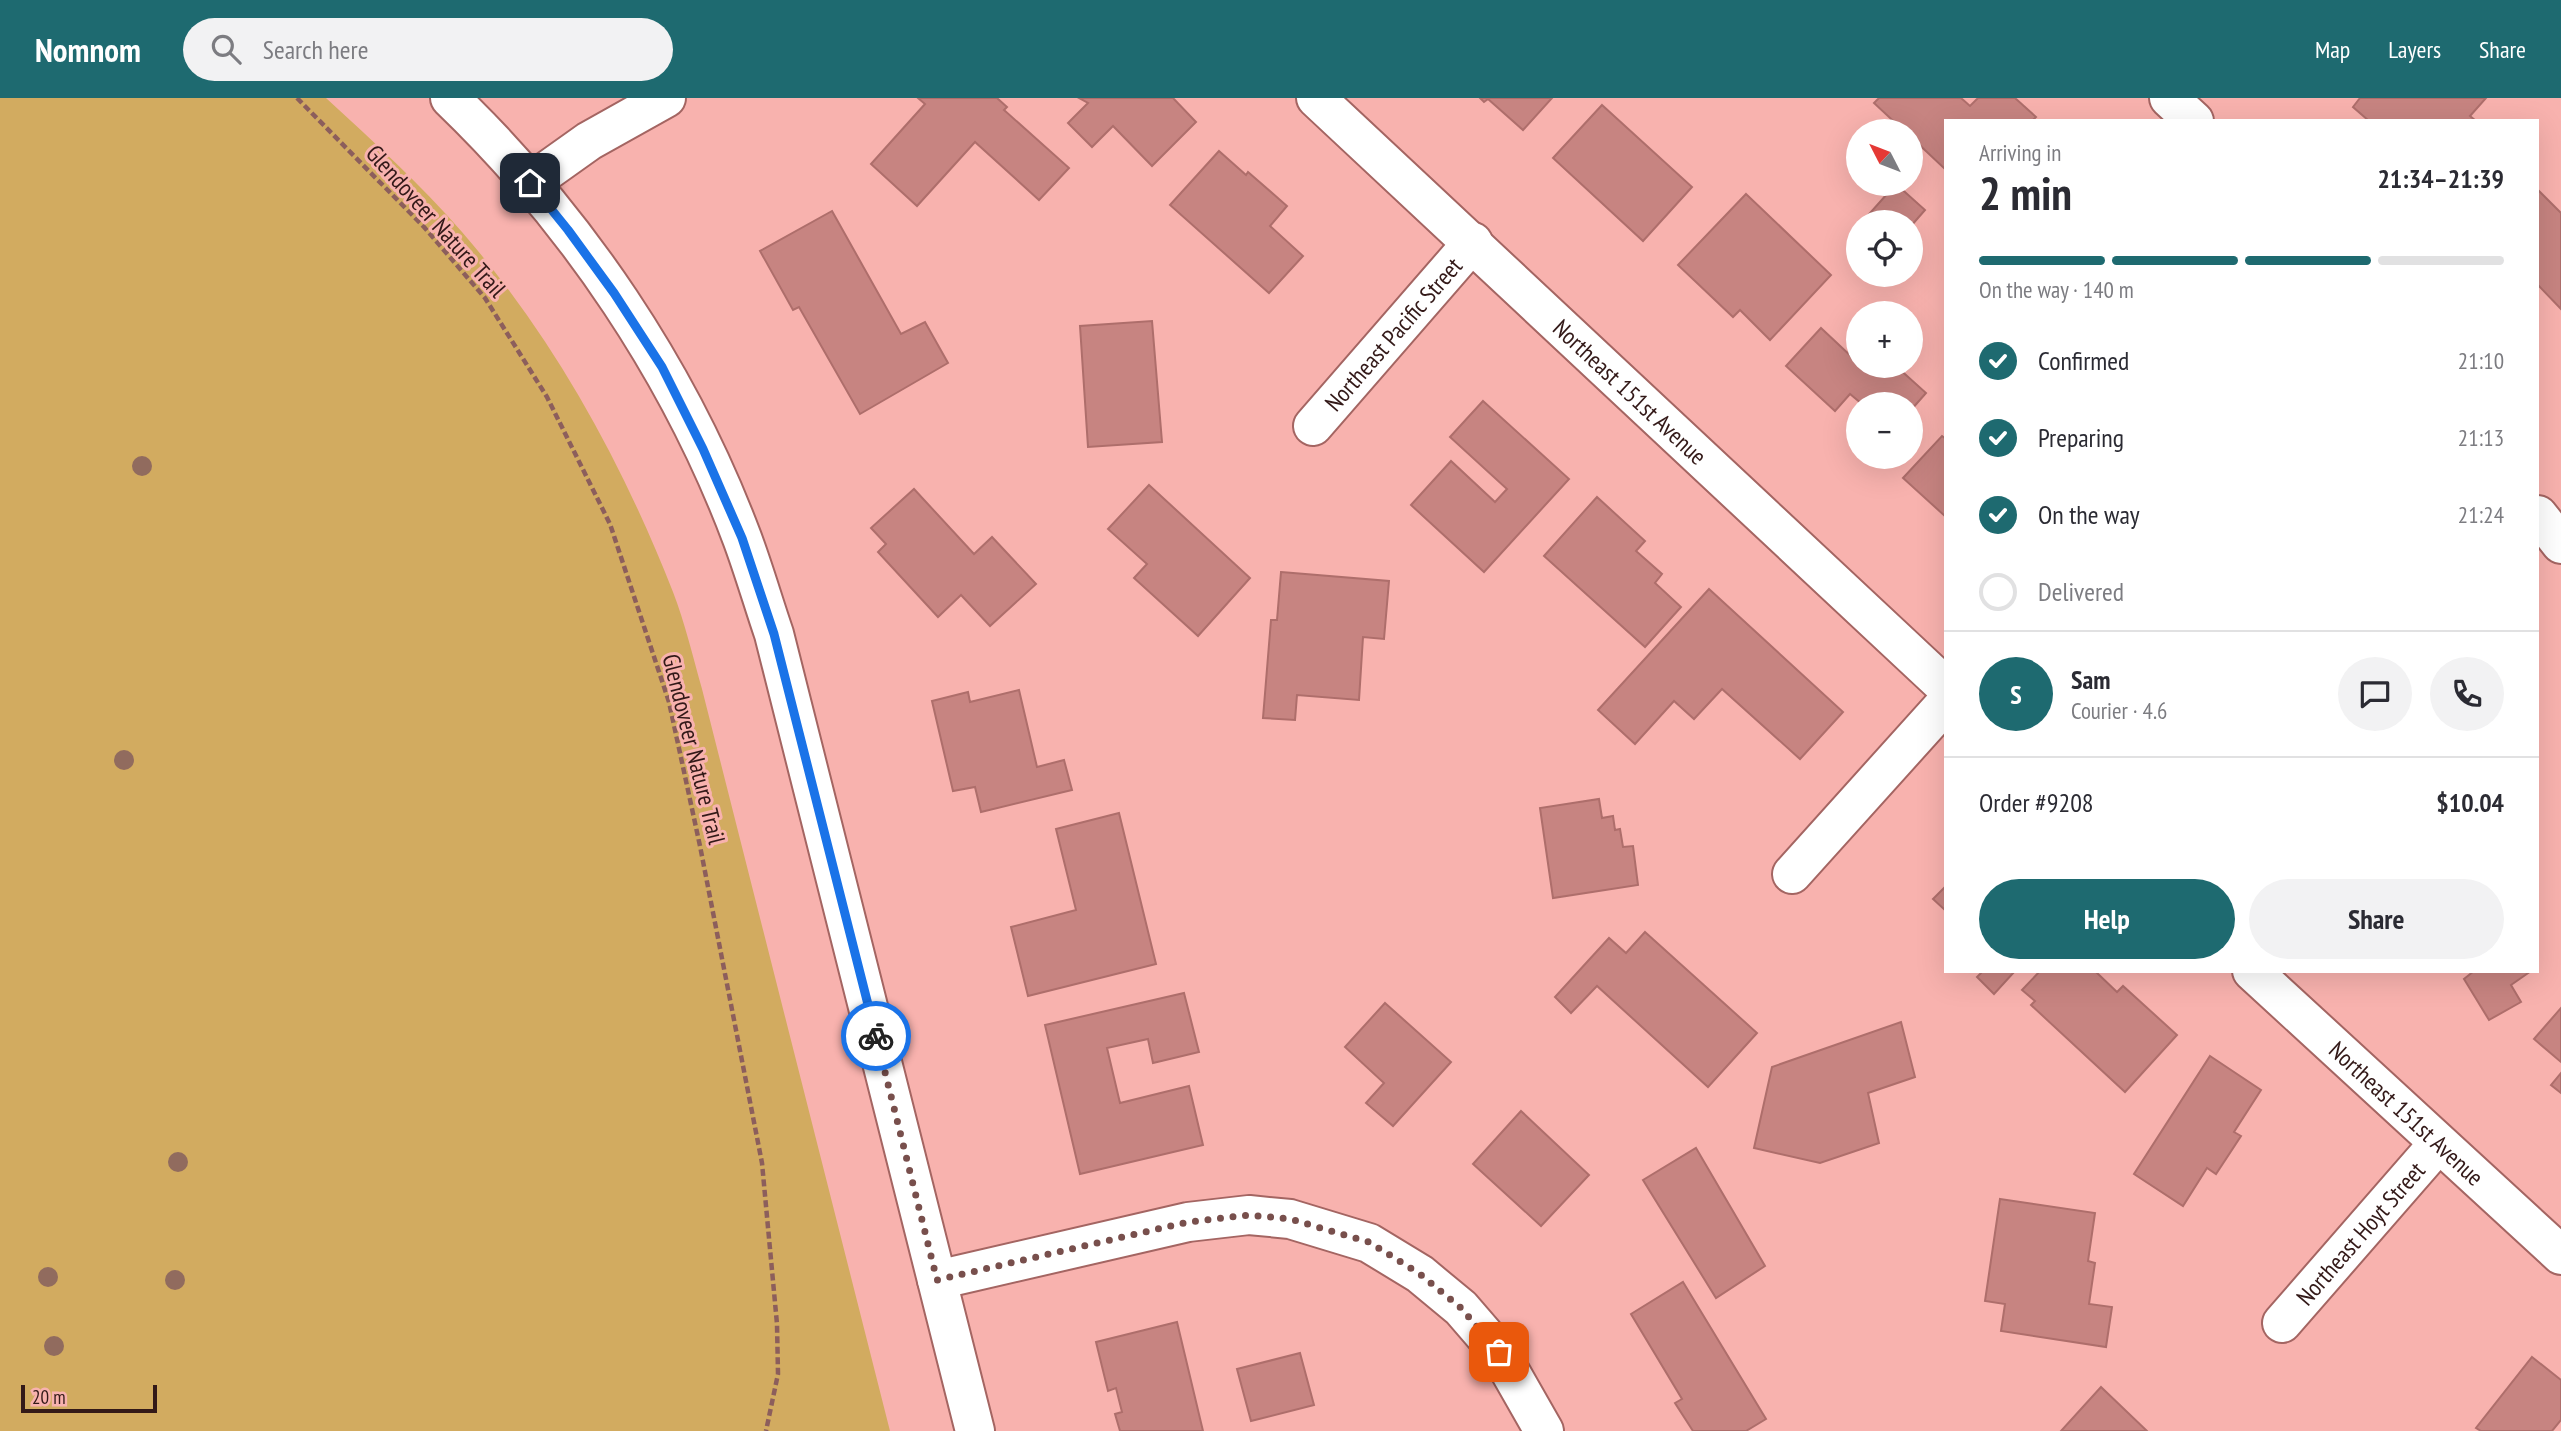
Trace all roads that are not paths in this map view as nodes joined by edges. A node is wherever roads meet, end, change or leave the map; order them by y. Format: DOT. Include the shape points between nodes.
graph roads {
  1 [pos="450,98"];
  2 [pos="666,98"];
  3 [pos="1316,98"];
  4 [pos="2169,98"];
  5 [pos="2192,119"];
  6 [pos="530,183"];
  7 [pos="1473,242"];
  8 [pos="1313,426"];
  9 [pos="2539,515"];
  10 [pos="2561,544"];
  11 [pos="1944,685"];
  12 [pos="1944,705"];
  13 [pos="1792,874"];
  14 [pos="2254,973"];
  15 [pos="2438,1144"];
  16 [pos="2561,1255"];
  17 [pos="937,1280"];
  18 [pos="2282,1323"];
  19 [pos="975,1431"];
  20 [pos="1544,1431"];
  1 -- 6 [label="street"];
  2 -- 6 [label="street" via="589,141"];
  3 -- 7 [label="street, Northeast 151st Avenue"];
  4 -- 5 [label="street"];
  6 -- 17 [label="street" via="662,367 742,538 774,634"];
  7 -- 8 [label="street, Northeast Pacific Street"];
  7 -- 11 [label="street, Northeast 151st Avenue"];
  9 -- 10 [label="street"];
  12 -- 13 [label="street"];
  14 -- 15 [label="street, Northeast 151st Avenue"];
  15 -- 16 [label="street, Northeast 151st Avenue"];
  15 -- 18 [label="street, Northeast Hoyt Street"];
  17 -- 19 [label="street"];
  17 -- 20 [label="street" via="1188,1222 1249,1215 1290,1219 1369,1242 1420,1274 1461,1308 1499,1352"];
}
